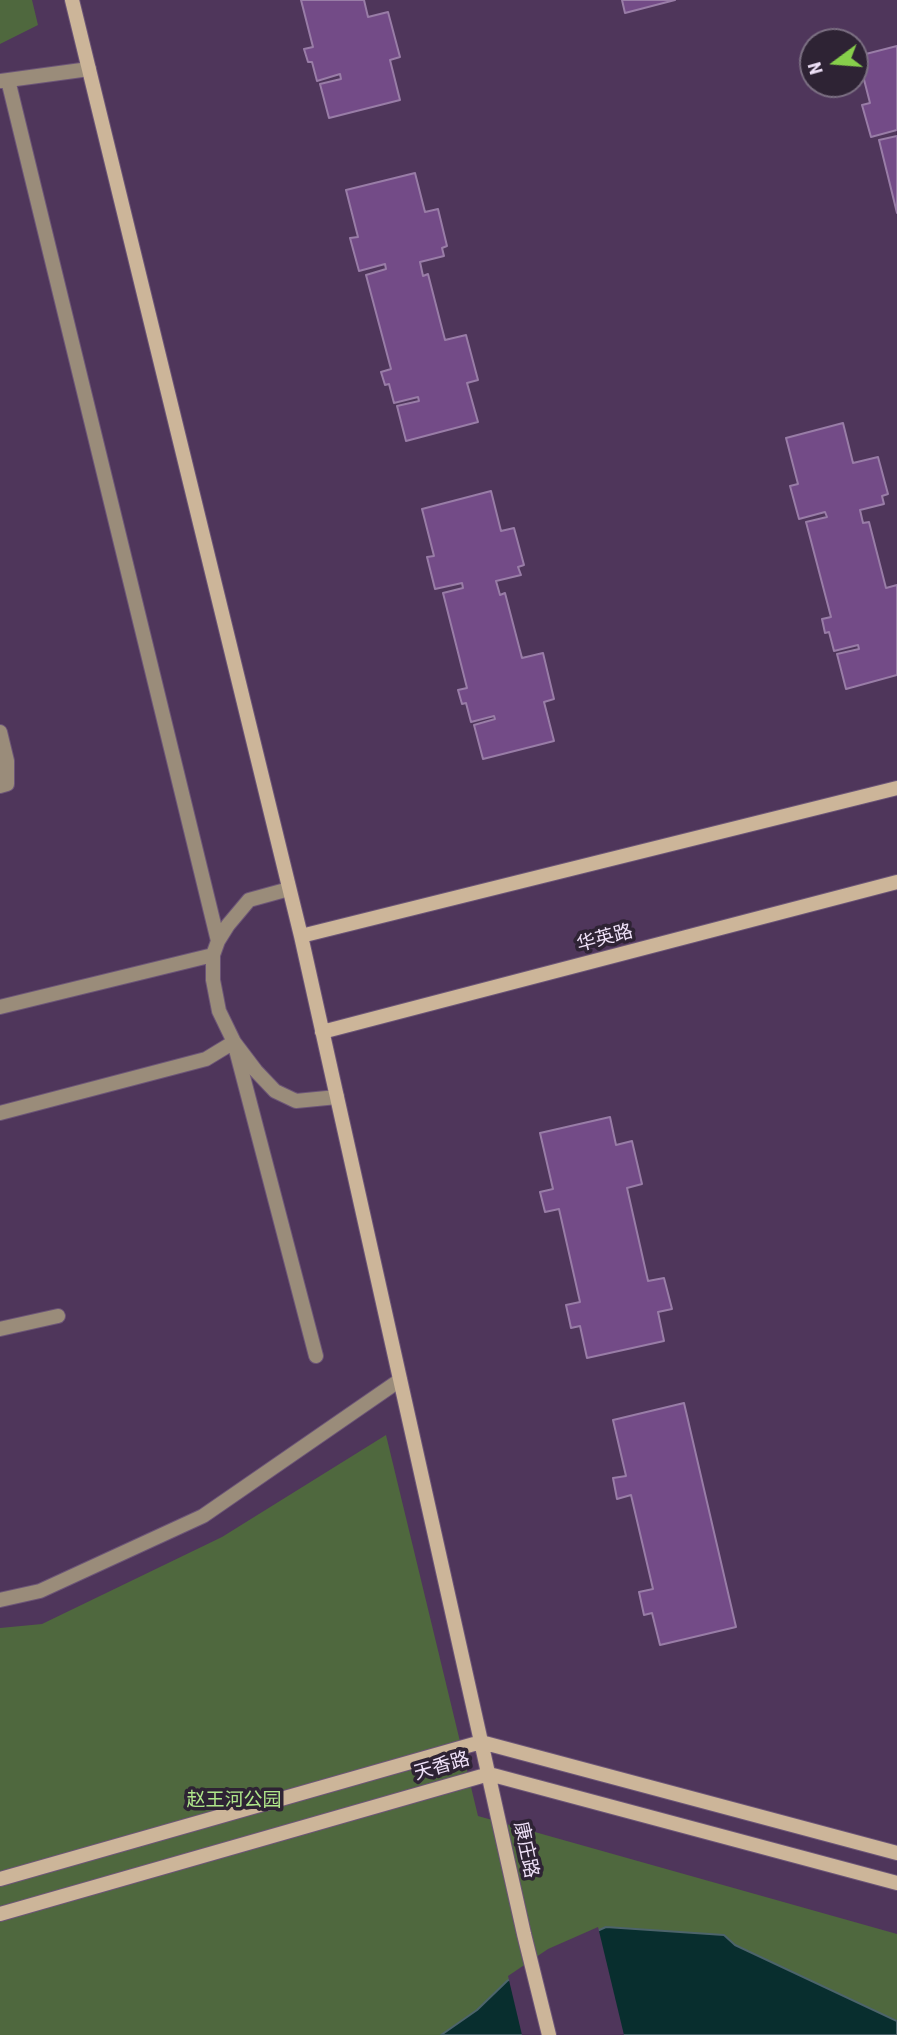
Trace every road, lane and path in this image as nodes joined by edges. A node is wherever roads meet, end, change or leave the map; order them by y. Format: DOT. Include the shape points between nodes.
graph roads {
  1 [pos="72,0"];
  2 [pos="89,69"];
  3 [pos="4,81"];
  4 [pos="0,732"];
  5 [pos="0,786"];
  6 [pos="897,788"];
  7 [pos="897,882"];
  8 [pos="289,889"];
  9 [pos="301,936"];
  10 [pos="215,948"];
  11 [pos="0,1007"];
  12 [pos="322,1032"];
  13 [pos="234,1042"];
  14 [pos="337,1097"];
  15 [pos="0,1113"];
  16 [pos="58,1316"];
  17 [pos="0,1329"];
  18 [pos="316,1356"];
  19 [pos="400,1380"];
  20 [pos="0,1600"];
  21 [pos="481,1742"];
  22 [pos="489,1774"];
  23 [pos="897,1853"];
  24 [pos="0,1879"];
  25 [pos="897,1884"];
  26 [pos="0,1914"];
  27 [pos="549,2035"];
  1 -- 2 [label="main road, 康庄路"];
  2 -- 3 [label="lane"];
  2 -- 8 [label="main road, 康庄路"];
  3 -- 10 [label="lane"];
  4 -- 5 [label="lane" via="7,783"];
  6 -- 9 [label="main road"];
  7 -- 12 [label="main road, 华英路"];
  8 -- 9 [label="main road, 康庄路"];
  8 -- 10 [label="lane" via="249,900"];
  9 -- 12 [label="main road, 康庄路"];
  10 -- 11 [label="lane"];
  10 -- 13 [label="lane" via="213,980 219,1010"];
  12 -- 14 [label="main road, 康庄路"];
  13 -- 14 [label="lane" via="275,1091 296,1101"];
  13 -- 15 [label="lane" via="206,1059"];
  13 -- 18 [label="lane"];
  14 -- 19 [label="main road, 康庄路"];
  16 -- 17 [label="lane"];
  19 -- 20 [label="lane" via="203,1516 40,1591"];
  19 -- 21 [label="main road, 康庄路"];
  21 -- 22 [label="main road, 康庄路"];
  21 -- 23 [label="main road, 天香路"];
  21 -- 24 [label="main road, 天香路"];
  22 -- 25 [label="main road, 天香路"];
  22 -- 26 [label="main road, 天香路"];
  22 -- 27 [label="main road, 康庄路"];
}
